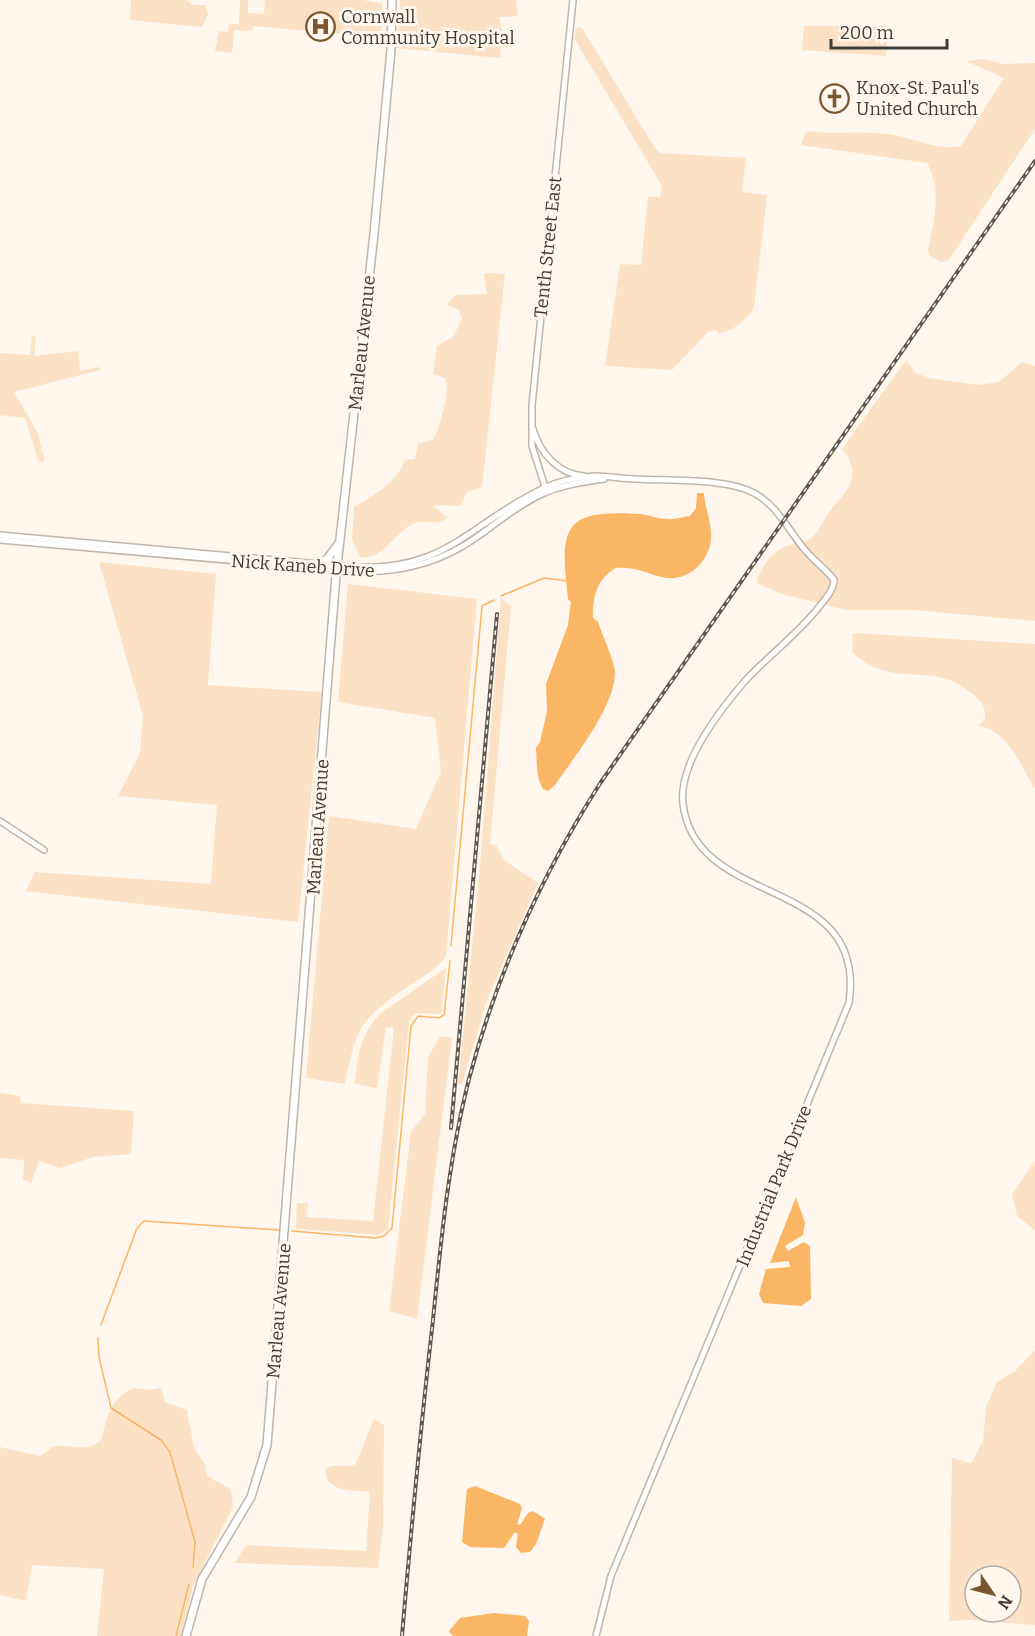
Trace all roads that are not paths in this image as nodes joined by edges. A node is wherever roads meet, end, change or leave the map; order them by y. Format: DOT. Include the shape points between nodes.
graph roads {
  1 [pos="392,0"];
  2 [pos="573,0"];
  3 [pos="532,418"];
  4 [pos="595,476"];
  5 [pos="621,478"];
  6 [pos="546,489"];
  7 [pos="0,535"];
  8 [pos="0,540"];
  9 [pos="340,541"];
  10 [pos="321,563"];
  11 [pos="338,567"];
  12 [pos="682,799"];
  13 [pos="0,821"];
  14 [pos="44,850"];
  15 [pos="186,1636"];
  16 [pos="596,1636"];
  1 -- 9 [label="main road, Marleau Avenue" via="374,234"];
  2 -- 3 [label="street, Tenth Street East"];
  3 -- 4 [label="street" via="537,441 550,460 566,471"];
  3 -- 6 [label="street, Tenth Street East" via="532,446"];
  4 -- 5 [label="street, Nick Kaneb Drive"];
  4 -- 6 [label="street, Nick Kaneb Drive"];
  5 -- 6 [label="street, Nick Kaneb Drive"];
  5 -- 12 [label="street, Nick Kaneb Drive" via="722,485 755,494 776,511 805,550 830,574 833,585 810,618 745,682 705,737 690,762"];
  6 -- 11 [label="street, Nick Kaneb Drive" via="520,500 471,536 435,555 384,567"];
  7 -- 10 [label="street, Nick Kaneb Drive"];
  8 -- 11 [label="street, Nick Kaneb Drive"];
  9 -- 10 [label="main road"];
  9 -- 11 [label="main road, Marleau Avenue"];
  10 -- 11 [label="street, Nick Kaneb Drive"];
  11 -- 15 [label="main road, Marleau Avenue" via="267,1445 251,1497 202,1579"];
  12 -- 16 [label="street, Industrial Park Drive" via="695,838 717,863 807,909 832,929 847,961 851,988 839,1029 611,1576"];
  13 -- 14 [label="street"];
}
